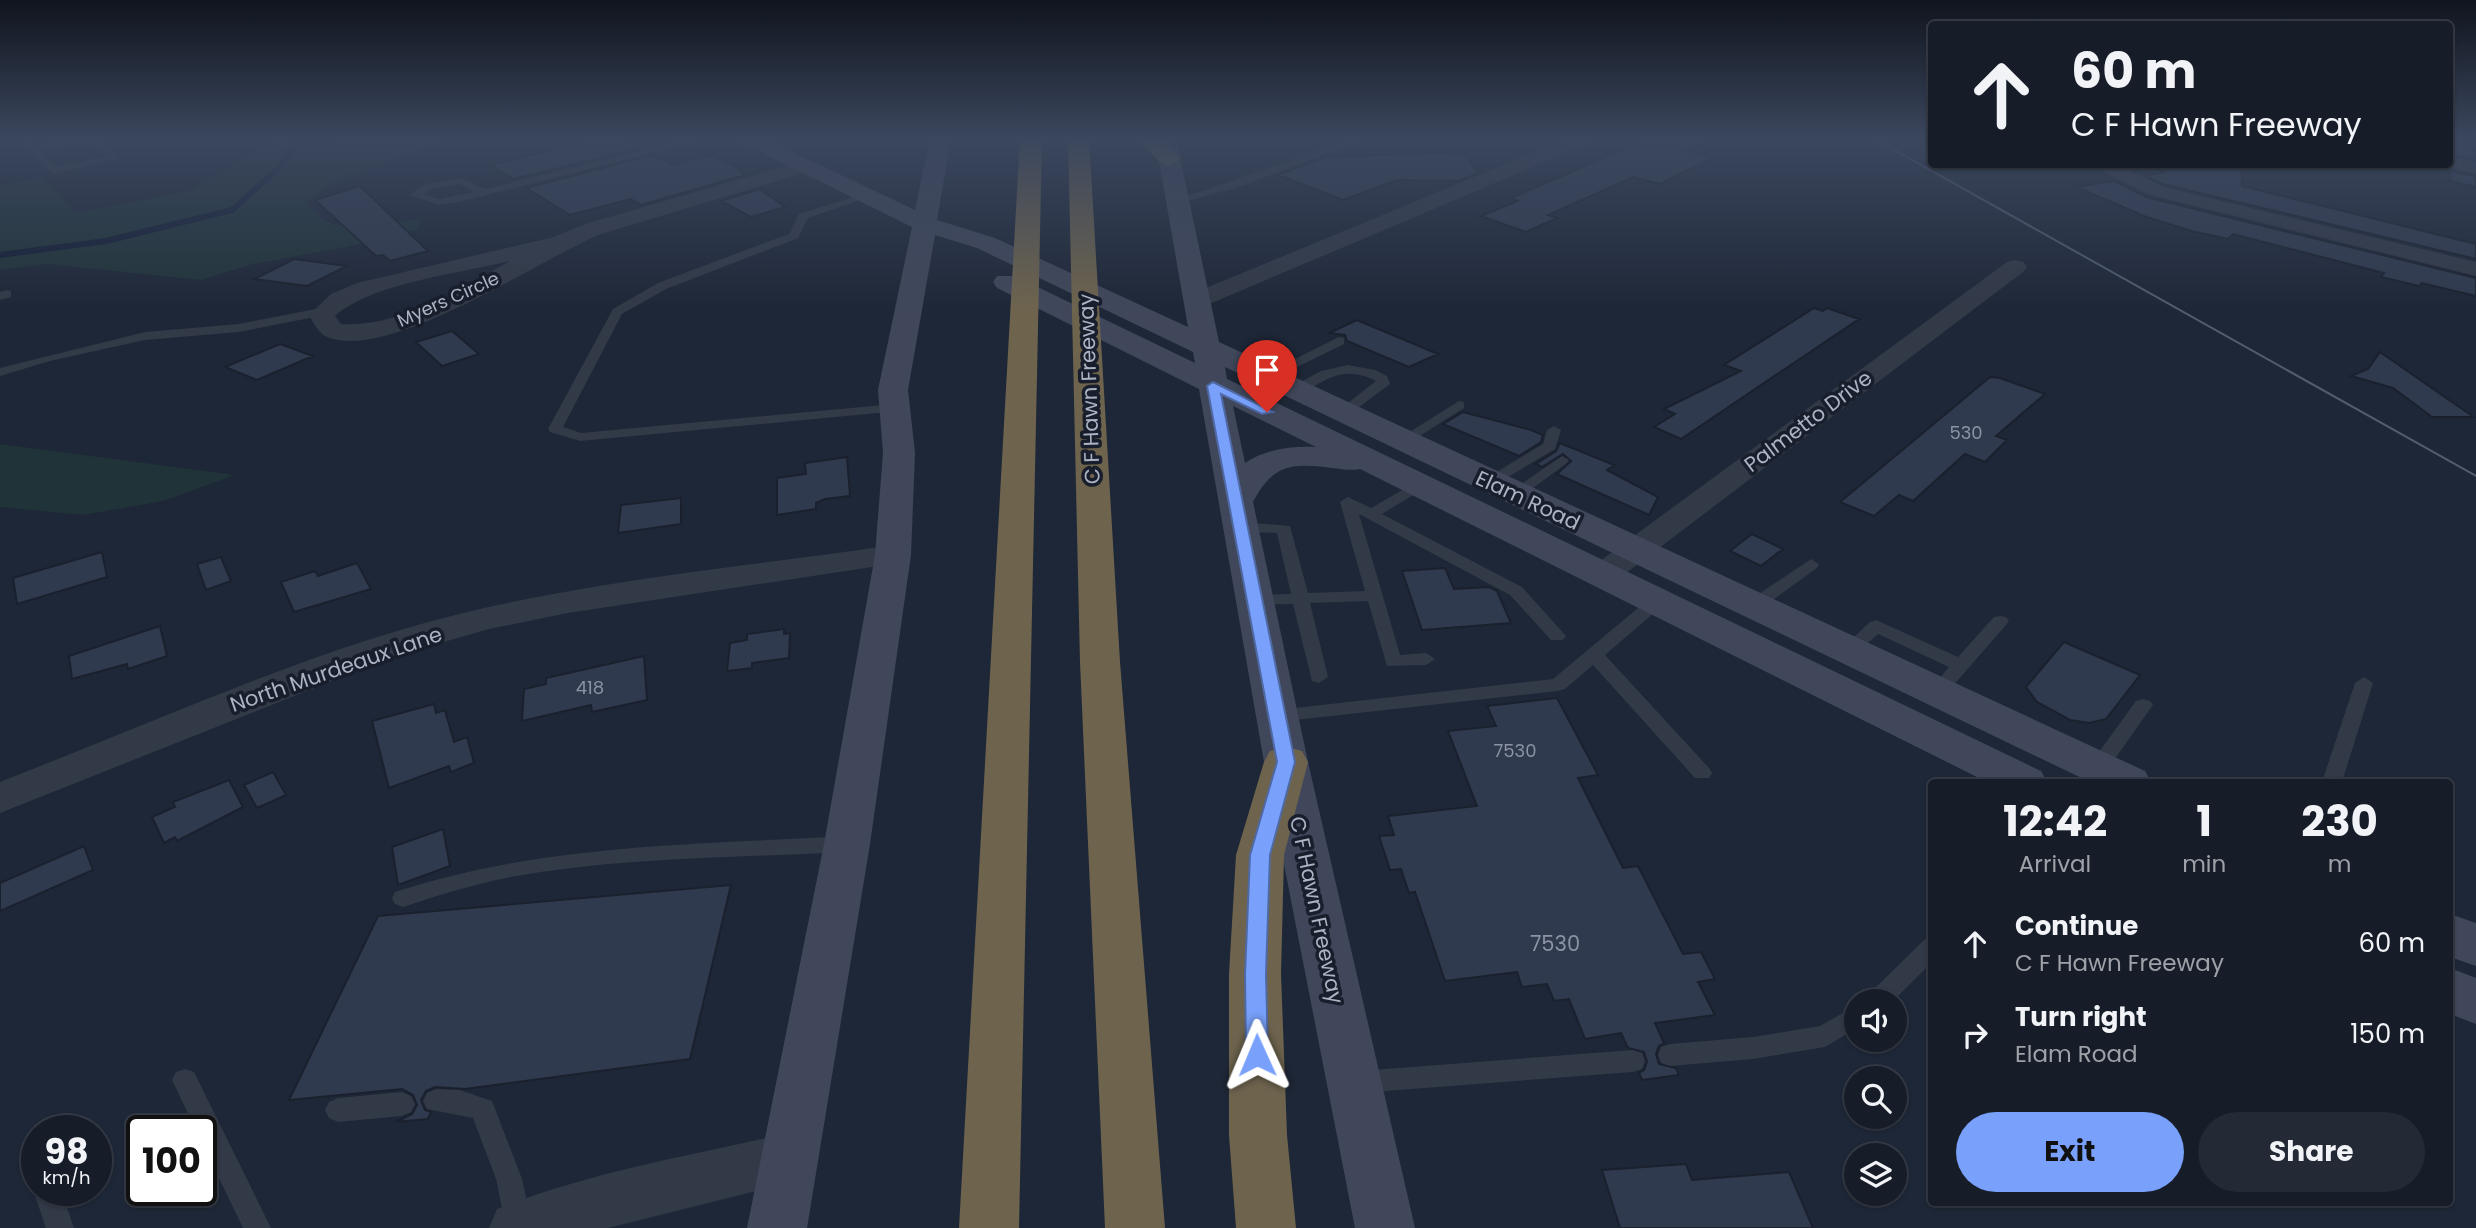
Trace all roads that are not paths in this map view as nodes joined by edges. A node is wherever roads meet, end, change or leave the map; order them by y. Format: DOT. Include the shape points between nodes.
graph roads {
  1 [pos="416,195"];
  2 [pos="472,195"];
  3 [pos="708,195"];
  4 [pos="930,195"];
  5 [pos="1029,195"];
  6 [pos="1080,195"];
  7 [pos="1177,195"];
  8 [pos="1198,195"];
  9 [pos="1448,195"];
  10 [pos="2174,195"];
  11 [pos="867,196"];
  12 [pos="1178,201"];
  13 [pos="925,224"];
  14 [pos="561,242"];
  15 [pos="2015,267"];
  16 [pos="2476,269"];
  17 [pos="1198,300"];
  18 [pos="326,311"];
  19 [pos="1339,341"];
  20 [pos="1209,367"];
  21 [pos="0,372"];
  22 [pos="1279,383"];
  23 [pos="1459,405"];
  24 [pos="894,408"];
  25 [pos="1342,412"];
  26 [pos="1554,430"];
  27 [pos="1402,441"];
  28 [pos="1562,460"];
  29 [pos="1373,464"];
  30 [pos="1418,486"];
  31 [pos="1503,488"];
  32 [pos="1239,514"];
  33 [pos="1371,514"];
  34 [pos="1634,550"];
  35 [pos="893,555"];
  36 [pos="1811,564"];
  37 [pos="1601,576"];
  38 [pos="1375,596"];
  39 [pos="1301,599"];
  40 [pos="1256,600"];
  41 [pos="1656,602"];
  42 [pos="1753,606"];
  43 [pos="2000,621"];
  44 [pos="1557,636"];
  45 [pos="1594,654"];
  46 [pos="1426,659"];
  47 [pos="1319,677"];
  48 [pos="1949,679"];
  49 [pos="2364,683"];
  50 [pos="2143,705"];
  51 [pos="1282,739"];
  52 [pos="2086,772"];
  53 [pos="1702,773"];
  54 [pos="2019,779"];
  55 [pos="2333,779"];
  56 [pos="0,798"];
  57 [pos="847,844"];
  58 [pos="403,898"];
  59 [pos="2453,935"];
  60 [pos="2476,946"];
  61 [pos="1928,951"];
  62 [pos="1889,989"];
  63 [pos="2453,991"];
  64 [pos="2476,1002"];
  65 [pos="1844,1024"];
  66 [pos="1670,1055"];
  67 [pos="1633,1061"];
  68 [pos="185,1080"];
  69 [pos="1352,1083"];
  70 [pos="436,1101"];
  71 [pos="402,1104"];
  72 [pos="338,1110"];
  73 [pos="788,1158"];
  74 [pos="52,1206"];
  75 [pos="60,1228"];
  76 [pos="257,1228"];
  77 [pos="517,1228"];
  78 [pos="777,1228"];
  79 [pos="989,1228"];
  80 [pos="1135,1228"];
  81 [pos="1266,1228"];
  82 [pos="1385,1228"];
  1 -- 2 [label="lane" via="439,202"];
  3 -- 14 [label="street"];
  4 -- 13 [label="main road"];
  5 -- 79 [label="highway"];
  6 -- 80 [label="highway, C F Hawn Freeway" via="1100,662"];
  7 -- 12 [label="main road, C F Hawn Freeway"];
  8 -- 12 [label="lane"];
  9 -- 17 [label="street"];
  10 -- 16 [label="street"];
  11 -- 13 [label="main road, Elam Road"];
  11 -- 24 [label="lane" via="803,216 794,236 662,286 617,312 555,429 580,437"];
  12 -- 17 [label="main road, C F Hawn Freeway"];
  13 -- 20 [label="main road, Elam Road" via="986,243"];
  13 -- 20 [label="main road, Elam Road" via="953,256"];
  13 -- 24 [label="main road" via="893,390"];
  14 -- 18 [label="street, Myers Circle" via="391,280 340,299"];
  14 -- 18 [label="street, Myers Circle" via="462,297 405,322 367,331 336,331 326,323 322,315"];
  15 -- 34 [label="street, Palmetto Drive"];
  17 -- 20 [label="main road, C F Hawn Freeway"];
  18 -- 21 [label="lane" via="239,328 145,336"];
  19 -- 22 [label="lane"];
  20 -- 22 [label="main road, Elam Road"];
  20 -- 29 [label="main road, Elam Road"];
  20 -- 32 [label="main road, C F Hawn Freeway"];
  22 -- 25 [label="main road, Elam Road"];
  22 -- 25 [label="lane" via="1351,368 1362,368 1382,379 1383,384 1369,396"];
  23 -- 27 [label="lane"];
  24 -- 35 [label="main road" via="899,453"];
  25 -- 27 [label="main road, Elam Road"];
  26 -- 31 [label="lane" via="1550,446"];
  27 -- 31 [label="main road, Elam Road"];
  28 -- 31 [label="lane"];
  29 -- 30 [label="main road, Elam Road"];
  29 -- 32 [label="main road" via="1320,456 1256,470 1248,478"];
  30 -- 33 [label="lane"];
  30 -- 37 [label="main road, Elam Road"];
  31 -- 34 [label="main road, Elam Road"];
  32 -- 39 [label="lane" via="1284,529"];
  32 -- 40 [label="main road, C F Hawn Freeway"];
  33 -- 38 [label="lane" via="1348,502"];
  33 -- 44 [label="lane" via="1516,591"];
  34 -- 37 [label="street, Palmetto Drive"];
  34 -- 42 [label="main road, Elam Road"];
  35 -- 56 [label="street, North Murdeaux Lane" via="568,602 484,619 312,674"];
  35 -- 57 [label="main road"];
  36 -- 42 [label="lane"];
  37 -- 41 [label="main road, Elam Road"];
  38 -- 39 [label="lane"];
  38 -- 46 [label="lane" via="1393,662"];
  39 -- 40 [label="lane"];
  39 -- 47 [label="lane"];
  40 -- 51 [label="main road, C F Hawn Freeway"];
  41 -- 45 [label="lane"];
  41 -- 54 [label="main road, Elam Road"];
  42 -- 48 [label="main road, Elam Road" via="1848,650"];
  43 -- 48 [label="lane"];
  45 -- 51 [label="lane" via="1558,685"];
  45 -- 53 [label="lane"];
  48 -- 52 [label="main road, Elam Road"];
  49 -- 55 [label="lane"];
  50 -- 52 [label="lane"];
  51 -- 69 [label="main road, C F Hawn Freeway"];
  51 -- 81 [label="highway" via="1260,855 1258,1135"];
  57 -- 58 [label="lane" via="611,854 449,881"];
  57 -- 73 [label="main road"];
  59 -- 60 [label="main road"];
  61 -- 62 [label="lane"];
  63 -- 64 [label="main road"];
  65 -- 66 [label="lane" via="1825,1036"];
  67 -- 69 [label="lane"];
  68 -- 76 [label="lane"];
  69 -- 82 [label="main road, C F Hawn Freeway"];
  70 -- 77 [label="lane" via="483,1109 509,1179"];
  71 -- 72 [label="lane"];
  73 -- 77 [label="street"];
  73 -- 78 [label="main road"];
  74 -- 75 [label="lane"];
}
